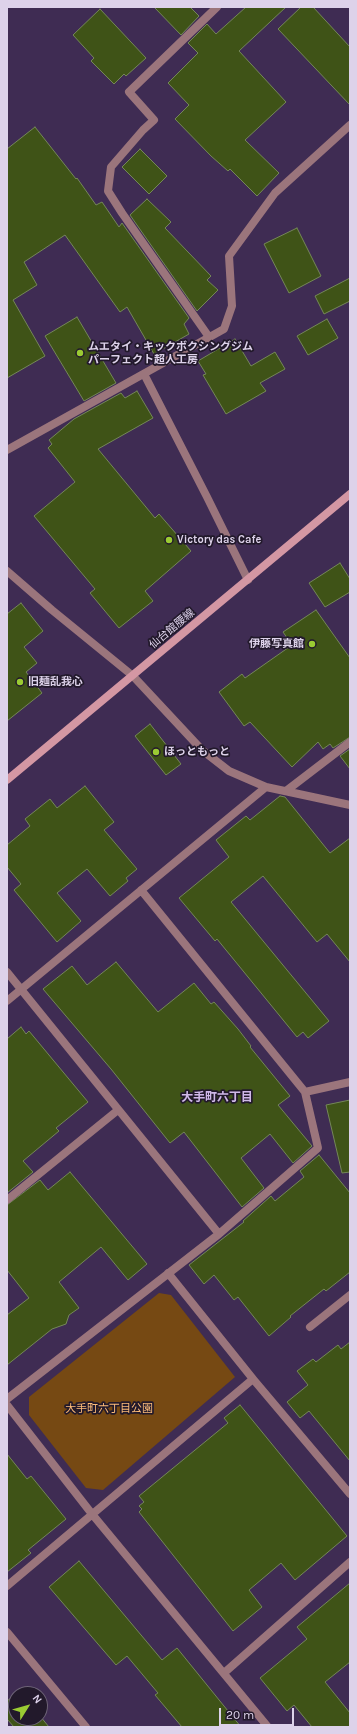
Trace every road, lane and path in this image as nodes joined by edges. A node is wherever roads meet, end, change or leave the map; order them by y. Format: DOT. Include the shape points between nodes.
graph roads {
  1 [pos="217,7"];
  2 [pos="350,125"];
  3 [pos="209,337"];
  4 [pos="144,374"];
  5 [pos="7,450"];
  6 [pos="350,494"];
  7 [pos="7,571"];
  8 [pos="248,580"];
  9 [pos="133,676"];
  10 [pos="350,742"];
  11 [pos="7,780"];
  12 [pos="266,787"];
  13 [pos="286,791"];
  14 [pos="350,805"];
  15 [pos="141,890"];
  16 [pos="7,972"];
  17 [pos="21,989"];
  18 [pos="7,1001"];
  19 [pos="350,1082"];
  20 [pos="305,1092"];
  21 [pos="118,1110"];
  22 [pos="7,1200"];
  23 [pos="219,1234"];
  24 [pos="168,1273"];
  25 [pos="350,1295"];
  26 [pos="310,1327"];
  27 [pos="253,1379"];
  28 [pos="7,1399"];
  29 [pos="7,1405"];
  30 [pos="350,1494"];
  31 [pos="92,1514"];
  32 [pos="350,1562"];
  33 [pos="7,1586"];
  34 [pos="7,1632"];
  35 [pos="224,1673"];
  36 [pos="86,1727"];
  37 [pos="268,1727"];
  1 -- 3 [label="street" via="129,92 154,120 111,166 108,190"];
  2 -- 3 [label="street" via="275,193 229,256 232,306 224,329"];
  3 -- 4 [label="street"];
  4 -- 5 [label="street"];
  4 -- 8 [label="street"];
  6 -- 8 [label="main road, 仙台館腰線"];
  7 -- 9 [label="street"];
  8 -- 9 [label="main road, 仙台館腰線"];
  9 -- 11 [label="main road, 仙台館腰線"];
  9 -- 12 [label="street" via="202,750 229,771"];
  10 -- 13 [label="street"];
  12 -- 13 [label="street"];
  12 -- 15 [label="street"];
  13 -- 14 [label="street"];
  15 -- 17 [label="street"];
  15 -- 20 [label="street"];
  16 -- 17 [label="street"];
  17 -- 18 [label="street"];
  17 -- 21 [label="street"];
  19 -- 20 [label="street"];
  20 -- 23 [label="street" via="318,1148"];
  21 -- 22 [label="street"];
  21 -- 23 [label="street"];
  23 -- 24 [label="street"];
  24 -- 27 [label="street"];
  24 -- 28 [label="street"];
  25 -- 26 [label="street"];
  27 -- 30 [label="street"];
  27 -- 31 [label="street"];
  29 -- 31 [label="street"];
  31 -- 33 [label="street"];
  31 -- 35 [label="street"];
  32 -- 35 [label="street"];
  34 -- 36 [label="street"];
  35 -- 37 [label="street"];
}
